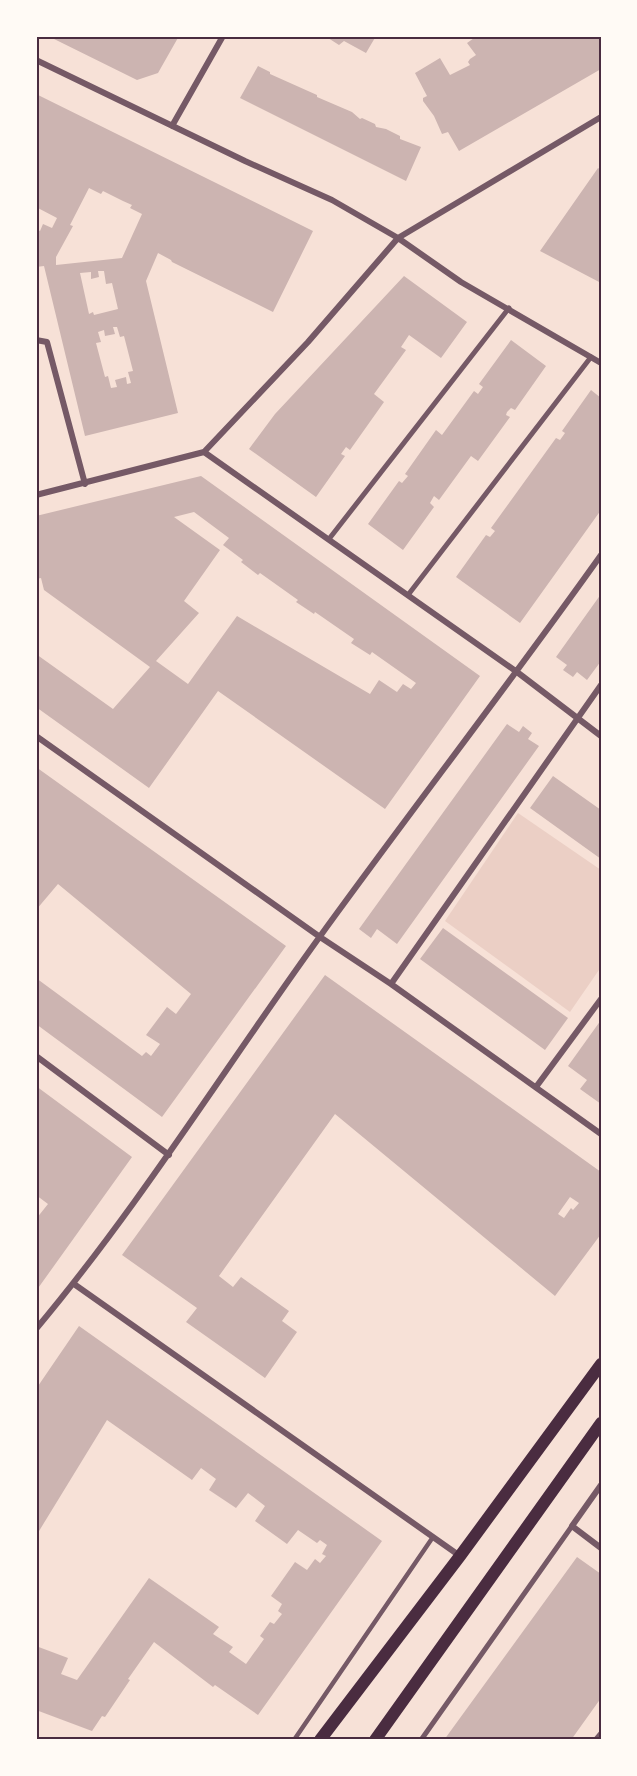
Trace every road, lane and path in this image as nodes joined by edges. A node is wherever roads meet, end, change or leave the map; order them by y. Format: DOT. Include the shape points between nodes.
graph roads {
  1 [pos="223,36"];
  2 [pos="36,60"];
  3 [pos="601,117"];
  4 [pos="172,126"];
  5 [pos="398,238"];
  6 [pos="509,308"];
  7 [pos="36,340"];
  8 [pos="591,357"];
  9 [pos="601,363"];
  10 [pos="204,452"];
  11 [pos="85,484"];
  12 [pos="36,495"];
  13 [pos="329,539"];
  14 [pos="601,555"];
  15 [pos="408,595"];
  16 [pos="517,672"];
  17 [pos="601,685"];
  18 [pos="577,719"];
  19 [pos="36,736"];
  20 [pos="601,736"];
  21 [pos="320,937"];
  22 [pos="391,984"];
  23 [pos="601,999"];
  24 [pos="36,1056"];
  25 [pos="536,1087"];
  26 [pos="601,1134"];
  27 [pos="169,1155"];
  28 [pos="74,1284"];
  29 [pos="36,1329"];
  30 [pos="601,1364"];
  31 [pos="601,1423"];
  32 [pos="601,1485"];
  33 [pos="572,1526"];
  34 [pos="433,1537"];
  35 [pos="601,1548"];
  36 [pos="460,1556"];
  37 [pos="601,1734"];
  38 [pos="294,1740"];
  39 [pos="320,1740"];
  40 [pos="375,1740"];
  41 [pos="421,1740"];
  42 [pos="596,1740"];
  1 -- 4 [label="street"];
  2 -- 4 [label="street"];
  3 -- 5 [label="street"];
  4 -- 5 [label="street" via="332,200"];
  5 -- 6 [label="street" via="442,270"];
  5 -- 10 [label="street" via="308,342"];
  6 -- 8 [label="street"];
  6 -- 13 [label="street"];
  7 -- 11 [label="street" via="47,342"];
  8 -- 9 [label="street"];
  8 -- 15 [label="street"];
  10 -- 11 [label="street"];
  10 -- 13 [label="street"];
  11 -- 12 [label="street"];
  13 -- 15 [label="street"];
  14 -- 16 [label="street"];
  15 -- 16 [label="street"];
  16 -- 18 [label="street"];
  16 -- 21 [label="street"];
  17 -- 18 [label="street"];
  18 -- 20 [label="street"];
  18 -- 22 [label="street"];
  19 -- 21 [label="street"];
  21 -- 22 [label="street"];
  21 -- 27 [label="street"];
  22 -- 25 [label="street"];
  23 -- 25 [label="street"];
  24 -- 27 [label="street"];
  25 -- 26 [label="street"];
  27 -- 28 [label="street"];
  28 -- 29 [label="street"];
  28 -- 34 [label="street"];
  30 -- 36 [label="main road"];
  31 -- 40 [label="main road"];
  32 -- 33 [label="street"];
  33 -- 35 [label="street"];
  33 -- 41 [label="street"];
  34 -- 36 [label="street"];
  34 -- 38 [label="lane"];
  36 -- 39 [label="main road"];
  37 -- 42 [label="street"];
}
